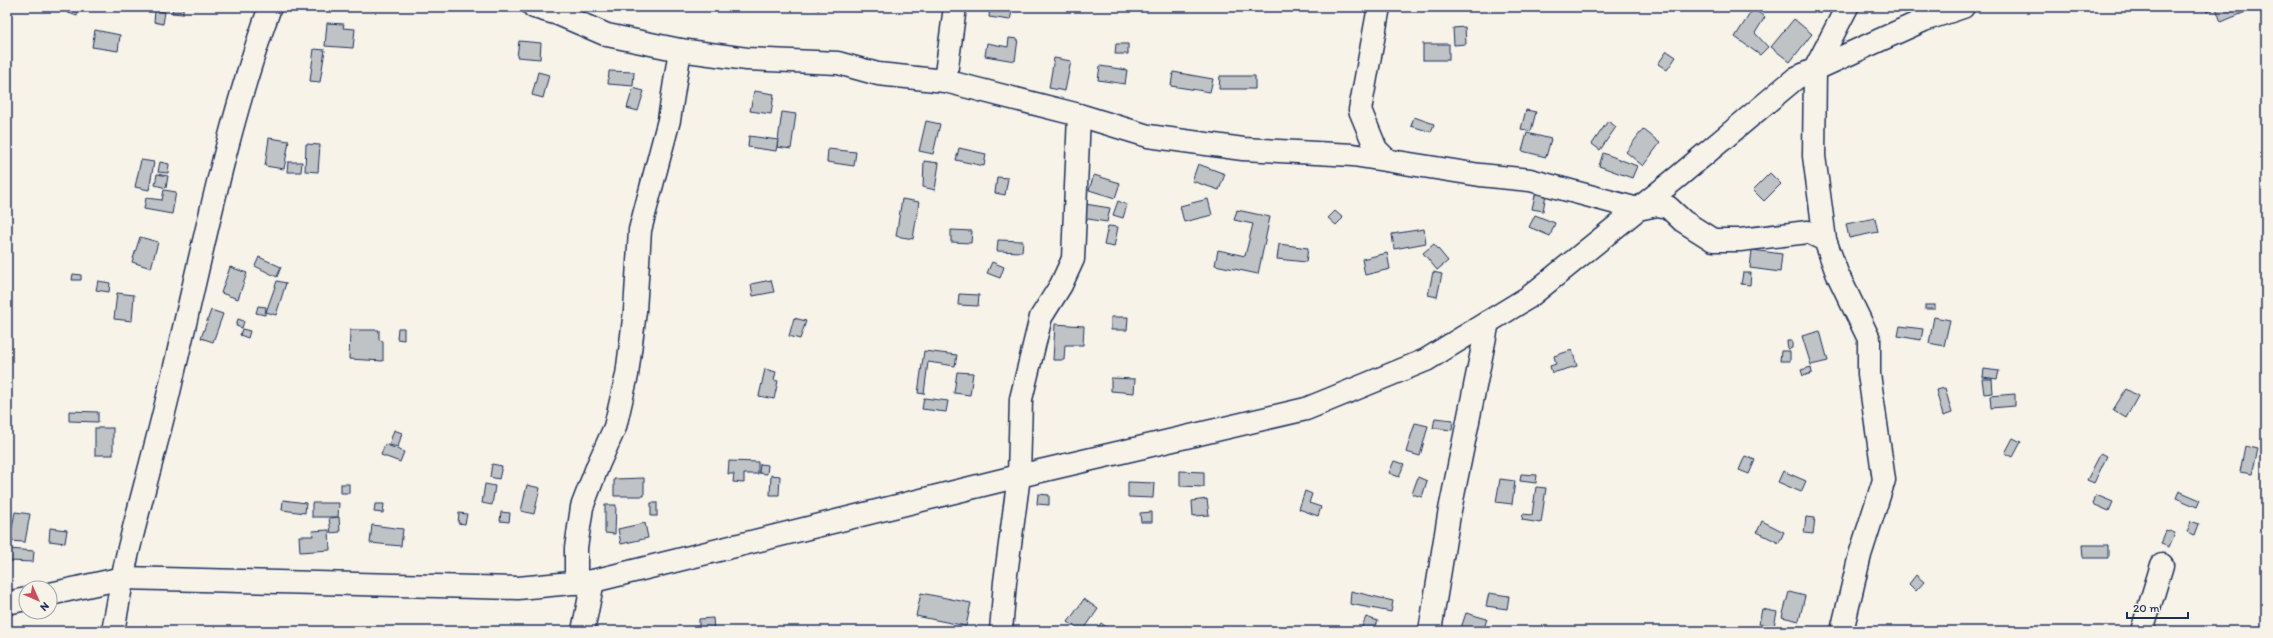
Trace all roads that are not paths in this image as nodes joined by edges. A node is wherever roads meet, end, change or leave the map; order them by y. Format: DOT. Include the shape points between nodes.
graph roads {
  1 [pos="270,7"];
  2 [pos="534,7"];
  3 [pos="955,7"];
  4 [pos="1379,7"];
  5 [pos="1847,7"];
  6 [pos="1964,7"];
  7 [pos="680,50"];
  8 [pos="1815,69"];
  9 [pos="945,81"];
  10 [pos="1079,115"];
  11 [pos="1387,160"];
  12 [pos="1638,209"];
  13 [pos="1825,240"];
  14 [pos="1488,322"];
  15 [pos="1019,476"];
  16 [pos="2162,565"];
  17 [pos="123,578"];
  18 [pos="584,582"];
  19 [pos="58,592"];
  20 [pos="18,601"];
  21 [pos="7,603"];
  22 [pos="113,631"];
  23 [pos="583,631"];
  24 [pos="1002,631"];
  25 [pos="1430,631"];
  26 [pos="1842,631"];
  27 [pos="2142,631"];
  1 -- 17 [label="street" via="227,142"];
  2 -- 7 [label="street" via="558,14 607,35"];
  3 -- 9 [label="street"];
  4 -- 11 [label="street" via="1360,110 1376,149"];
  5 -- 8 [label="street"];
  6 -- 8 [label="street" via="1924,20"];
  7 -- 9 [label="street" via="747,59 838,63 878,74"];
  7 -- 18 [label="street" via="669,120 640,230 627,375 615,427 582,507 576,548"];
  8 -- 12 [label="street" via="1796,78"];
  8 -- 13 [label="street" via="1814,156"];
  9 -- 10 [label="street"];
  10 -- 11 [label="street" via="1148,136 1244,149 1353,155"];
  10 -- 15 [label="street" via="1073,259 1061,286 1041,317 1021,399"];
  11 -- 12 [label="street" via="1530,180"];
  12 -- 13 [label="street" via="1657,204 1668,207 1713,240 1740,240 1808,232"];
  12 -- 14 [label="street" via="1528,297"];
  13 -- 26 [label="street" via="1837,273 1869,339 1869,374 1884,480 1860,555"];
  14 -- 15 [label="street" via="1426,360 1306,409"];
  14 -- 25 [label="street" via="1449,515"];
  15 -- 18 [label="street"];
  15 -- 24 [label="street" via="1005,582"];
  16 -- 27 [label="street"];
  17 -- 18 [label="street" via="518,588"];
  17 -- 19 [label="street"];
  17 -- 22 [label="street"];
  18 -- 23 [label="street"];
  20 -- 21 [label="street"];
}
